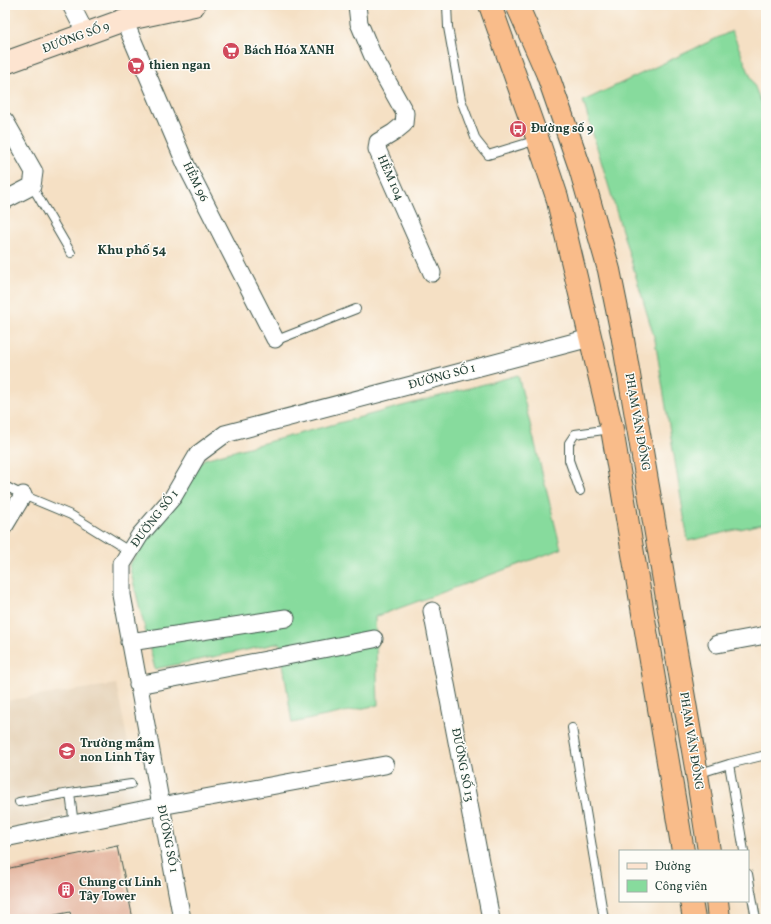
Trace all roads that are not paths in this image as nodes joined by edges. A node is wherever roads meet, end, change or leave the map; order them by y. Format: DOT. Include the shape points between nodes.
graph roads {
  1 [pos="71,5"];
  2 [pos="190,5"];
  3 [pos="357,5"];
  4 [pos="447,5"];
  5 [pos="490,5"];
  6 [pos="517,5"];
  7 [pos="124,20"];
  8 [pos="86,34"];
  9 [pos="5,63"];
  10 [pos="5,121"];
  11 [pos="538,140"];
  12 [pos="32,186"];
  13 [pos="5,200"];
  14 [pos="71,253"];
  15 [pos="432,273"];
  16 [pos="356,309"];
  17 [pos="590,338"];
  18 [pos="274,339"];
  19 [pos="612,429"];
  20 [pos="5,486"];
  21 [pos="580,490"];
  22 [pos="23,496"];
  23 [pos="5,526"];
  24 [pos="129,552"];
  25 [pos="432,611"];
  26 [pos="286,618"];
  27 [pos="766,635"];
  28 [pos="374,639"];
  29 [pos="130,642"];
  30 [pos="716,644"];
  31 [pos="138,685"];
  32 [pos="572,728"];
  33 [pos="766,756"];
  34 [pos="729,764"];
  35 [pos="385,765"];
  36 [pos="697,774"];
  37 [pos="130,784"];
  38 [pos="70,793"];
  39 [pos="19,802"];
  40 [pos="161,806"];
  41 [pos="74,824"];
  42 [pos="5,838"];
  43 [pos="683,850"];
  44 [pos="709,850"];
  45 [pos="744,850"];
  46 [pos="749,880"];
  47 [pos="691,902"];
  48 [pos="716,902"];
  49 [pos="182,919"];
  50 [pos="491,919"];
  51 [pos="604,919"];
  52 [pos="694,919"];
  53 [pos="719,919"];
  54 [pos="756,919"];
  1 -- 8 [label="street"];
  2 -- 7 [label="street, ĐƯỜNG SỐ 9"];
  3 -- 15 [label="street, HẺM 104" via="359,23 372,54 404,113 404,124 378,142 377,148"];
  4 -- 11 [label="lane" via="448,27 461,100 476,140 488,155"];
  5 -- 11 [label="highway"];
  6 -- 36 [label="highway, PHẠM VĂN ĐỒNG" via="547,73 580,168 609,270 624,342"];
  7 -- 8 [label="street, ĐƯỜNG SỐ 9"];
  7 -- 18 [label="street, HẺM 96" via="186,165"];
  8 -- 9 [label="street, ĐƯỜNG SỐ 9"];
  10 -- 12 [label="street" via="34,172"];
  11 -- 17 [label="highway" via="557,197"];
  12 -- 13 [label="street"];
  12 -- 14 [label="lane"];
  16 -- 18 [label="lane"];
  17 -- 19 [label="highway"];
  17 -- 24 [label="street, ĐƯỜNG SỐ 1" via="225,434 198,454 173,497 140,535"];
  19 -- 21 [label="lane" via="575,434 570,443 569,460"];
  19 -- 43 [label="highway"];
  20 -- 22 [label="lane"];
  22 -- 23 [label="street"];
  22 -- 24 [label="lane" via="71,515"];
  24 -- 29 [label="street, ĐƯỜNG SỐ 1" via="122,564 122,595"];
  25 -- 50 [label="street, ĐƯỜNG SỐ 13"];
  26 -- 29 [label="street"];
  27 -- 30 [label="street"];
  28 -- 31 [label="street"];
  29 -- 31 [label="street, ĐƯỜNG SỐ 1"];
  31 -- 40 [label="street, ĐƯỜNG SỐ 1"];
  32 -- 51 [label="lane"];
  33 -- 34 [label="lane"];
  34 -- 36 [label="lane"];
  34 -- 45 [label="lane"];
  35 -- 40 [label="street"];
  36 -- 44 [label="highway, PHẠM VĂN ĐỒNG"];
  37 -- 38 [label="lane"];
  38 -- 39 [label="lane"];
  38 -- 41 [label="lane"];
  40 -- 41 [label="street"];
  40 -- 49 [label="street, ĐƯỜNG SỐ 1"];
  41 -- 42 [label="street"];
  46 -- 54 [label="lane"];
  47 -- 52 [label="highway"];
  48 -- 53 [label="highway"];
}
